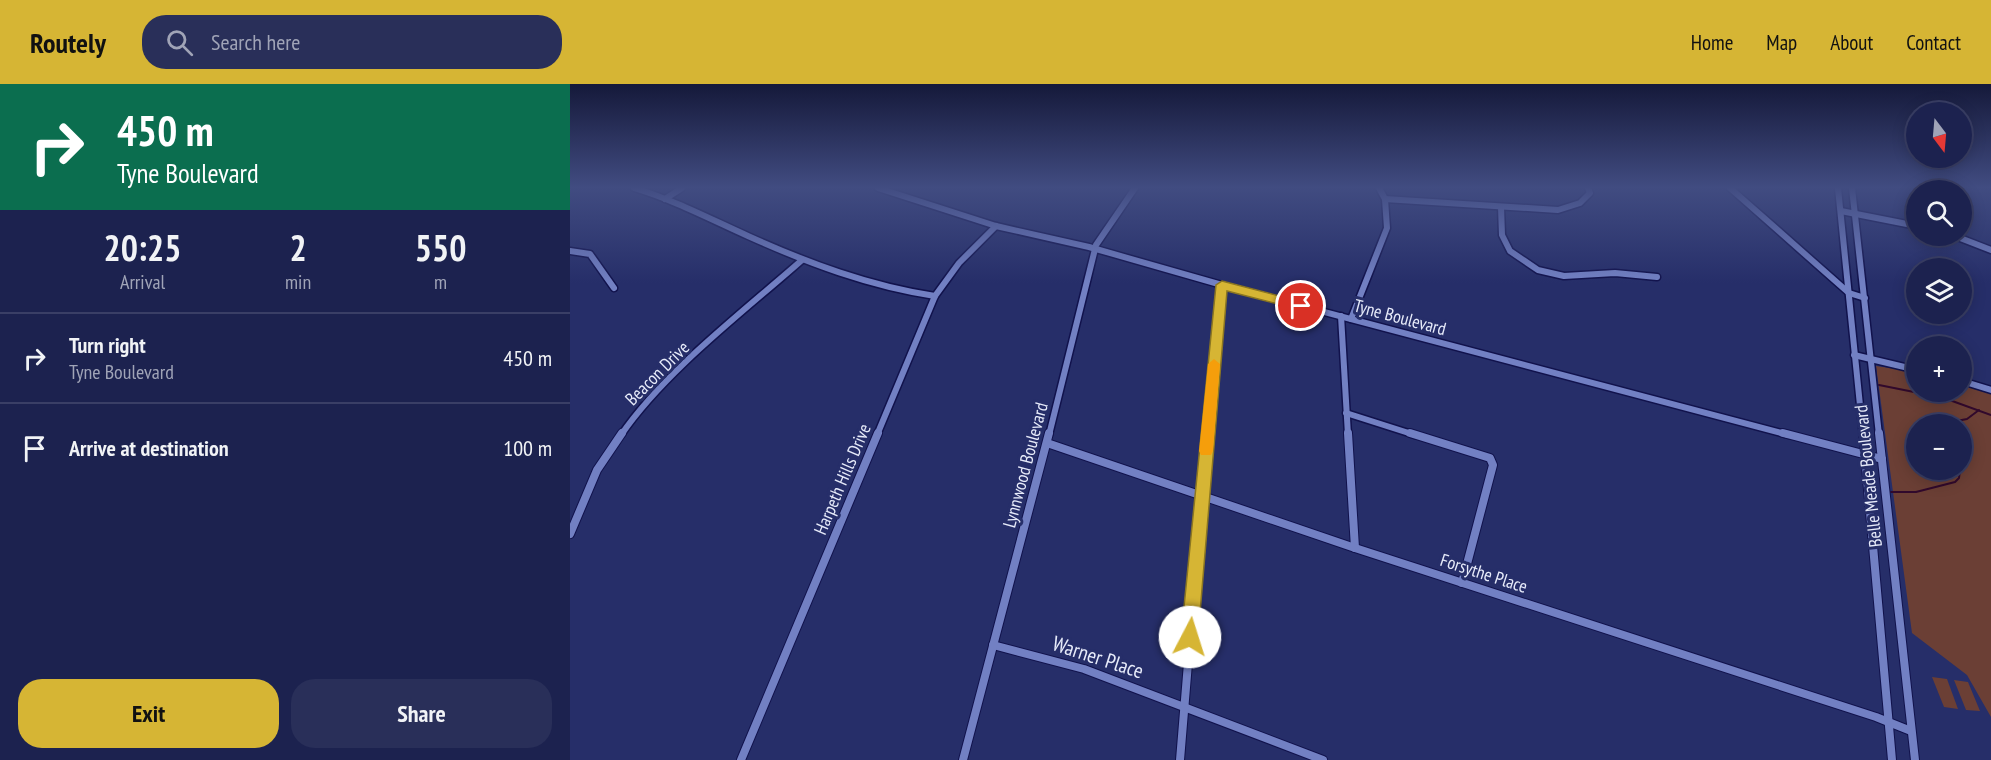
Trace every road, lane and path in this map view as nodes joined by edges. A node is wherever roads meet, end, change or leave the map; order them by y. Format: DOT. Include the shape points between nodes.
graph roads {
  1 [pos="710,220"];
  2 [pos="976,220"];
  3 [pos="1113,220"];
  4 [pos="1387,220"];
  5 [pos="1502,220"];
  6 [pos="1766,220"];
  7 [pos="1841,220"];
  8 [pos="1856,220"];
  9 [pos="1888,220"];
  10 [pos="1906,224"];
  11 [pos="996,226"];
  12 [pos="1972,243"];
  13 [pos="1991,250"];
  14 [pos="570,251"];
  15 [pos="1096,251"];
  16 [pos="802,260"];
  17 [pos="1657,277"];
  18 [pos="1222,285"];
  19 [pos="614,288"];
  20 [pos="1849,293"];
  21 [pos="935,296"];
  22 [pos="1865,298"];
  23 [pos="1341,316"];
  24 [pos="1351,319"];
  25 [pos="1854,355"];
  26 [pos="1871,359"];
  27 [pos="1906,367"];
  28 [pos="1972,384"];
  29 [pos="1991,390"];
  30 [pos="1346,413"];
  31 [pos="1047,442"];
  32 [pos="1864,455"];
  33 [pos="1882,459"];
  34 [pos="1201,496"];
  35 [pos="570,534"];
  36 [pos="1355,548"];
  37 [pos="1462,583"];
  38 [pos="993,645"];
  39 [pos="1184,705"];
  40 [pos="1889,723"];
  41 [pos="1911,731"];
  42 [pos="741,760"];
  43 [pos="963,760"];
  44 [pos="1180,760"];
  45 [pos="1323,760"];
  46 [pos="1892,760"];
  47 [pos="1915,760"];
  1 -- 16 [label="street"];
  2 -- 11 [label="street, Tyne Boulevard"];
  3 -- 15 [label="street, Lynnwood Boulevard"];
  4 -- 24 [label="street" via="1387,228"];
  5 -- 17 [label="street" via="1502,236 1510,251 1538,270 1564,276 1615,273"];
  6 -- 20 [label="street"];
  7 -- 20 [label="street, Belle Meade Boulevard"];
  8 -- 22 [label="street, Belle Meade Boulevard"];
  9 -- 10 [label="street"];
  11 -- 15 [label="street, Tyne Boulevard"];
  11 -- 21 [label="street, Harpeth Hills Drive" via="959,263"];
  12 -- 13 [label="street"];
  14 -- 19 [label="street" via="590,254"];
  15 -- 18 [label="street, Tyne Boulevard"];
  15 -- 31 [label="street, Lynnwood Boulevard"];
  16 -- 21 [label="street" via="909,293"];
  16 -- 35 [label="street, Beacon Drive" via="685,363 630,422 597,470"];
  18 -- 23 [label="street, Tyne Boulevard"];
  18 -- 34 [label="street"];
  20 -- 22 [label="street"];
  20 -- 25 [label="street, Belle Meade Boulevard"];
  21 -- 42 [label="street, Harpeth Hills Drive"];
  22 -- 26 [label="street, Belle Meade Boulevard"];
  23 -- 24 [label="street, Tyne Boulevard"];
  23 -- 30 [label="street"];
  24 -- 32 [label="street, Tyne Boulevard"];
  25 -- 26 [label="street"];
  25 -- 32 [label="street, Belle Meade Boulevard"];
  26 -- 27 [label="street"];
  26 -- 33 [label="street, Belle Meade Boulevard"];
  28 -- 29 [label="street"];
  30 -- 36 [label="street"];
  30 -- 37 [label="street" via="1490,458 1493,465"];
  31 -- 34 [label="street, Forsythe Place"];
  31 -- 38 [label="street, Lynnwood Boulevard"];
  32 -- 33 [label="street, Tyne Boulevard"];
  32 -- 40 [label="street, Belle Meade Boulevard"];
  33 -- 41 [label="street, Belle Meade Boulevard"];
  34 -- 36 [label="street, Forsythe Place"];
  34 -- 39 [label="street"];
  36 -- 37 [label="street, Forsythe Place"];
  37 -- 40 [label="street, Forsythe Place"];
  38 -- 39 [label="street, Warner Place" via="1084,669"];
  38 -- 43 [label="street, Lynnwood Boulevard"];
  39 -- 44 [label="street"];
  39 -- 45 [label="street, Warner Place"];
  40 -- 41 [label="street, Forsythe Place"];
  40 -- 46 [label="street, Belle Meade Boulevard"];
  41 -- 47 [label="street, Belle Meade Boulevard"];
}
